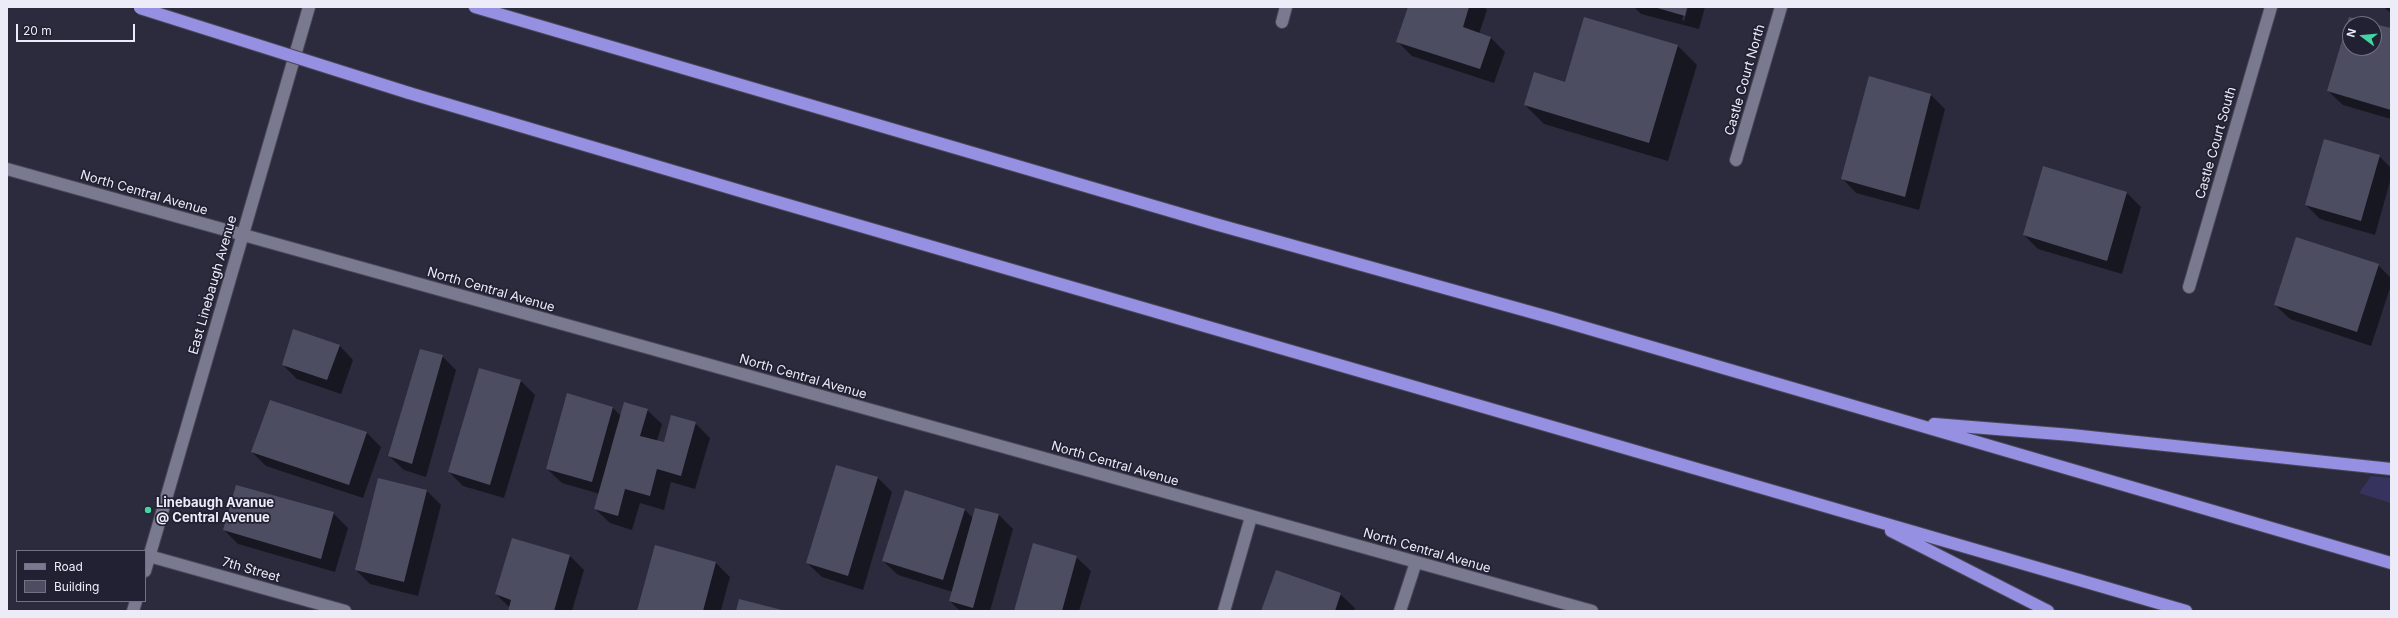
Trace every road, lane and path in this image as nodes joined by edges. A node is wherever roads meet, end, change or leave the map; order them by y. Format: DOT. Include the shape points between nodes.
graph roads {
  1 [pos="139,7"];
  2 [pos="309,7"];
  3 [pos="475,7"];
  4 [pos="1286,7"];
  5 [pos="1780,7"];
  6 [pos="2271,7"];
  7 [pos="1282,22"];
  8 [pos="1736,160"];
  9 [pos="7,169"];
  10 [pos="242,236"];
  11 [pos="2189,287"];
  12 [pos="1909,423"];
  13 [pos="2391,469"];
  14 [pos="1251,517"];
  15 [pos="1865,518"];
  16 [pos="149,556"];
  17 [pos="1416,562"];
  18 [pos="2391,564"];
  19 [pos="146,567"];
  20 [pos="1579,609"];
  21 [pos="345,611"];
  22 [pos="1224,611"];
  23 [pos="1400,611"];
  24 [pos="1592,611"];
  25 [pos="2048,611"];
  26 [pos="2186,611"];
  1 -- 15 [label="highway, bridge" via="409,93 772,201"];
  2 -- 10 [label="street, East Linebaugh Avenue"];
  3 -- 12 [label="highway"];
  4 -- 7 [label="street"];
  5 -- 8 [label="street, Castle Court North"];
  6 -- 11 [label="street, Castle Court South"];
  9 -- 10 [label="street, North Central Avenue"];
  10 -- 14 [label="street, North Central Avenue"];
  10 -- 16 [label="street, East Linebaugh Avenue"];
  12 -- 13 [label="highway" via="2071,434"];
  12 -- 18 [label="highway"];
  14 -- 17 [label="street, North Central Avenue"];
  14 -- 22 [label="street"];
  15 -- 25 [label="highway"];
  15 -- 26 [label="highway"];
  16 -- 19 [label="street, East Linebaugh Avenue"];
  16 -- 21 [label="street, 7th Street"];
  17 -- 20 [label="street, North Central Avenue"];
  17 -- 23 [label="street"];
  20 -- 24 [label="street, North Central Avenue"];
}
